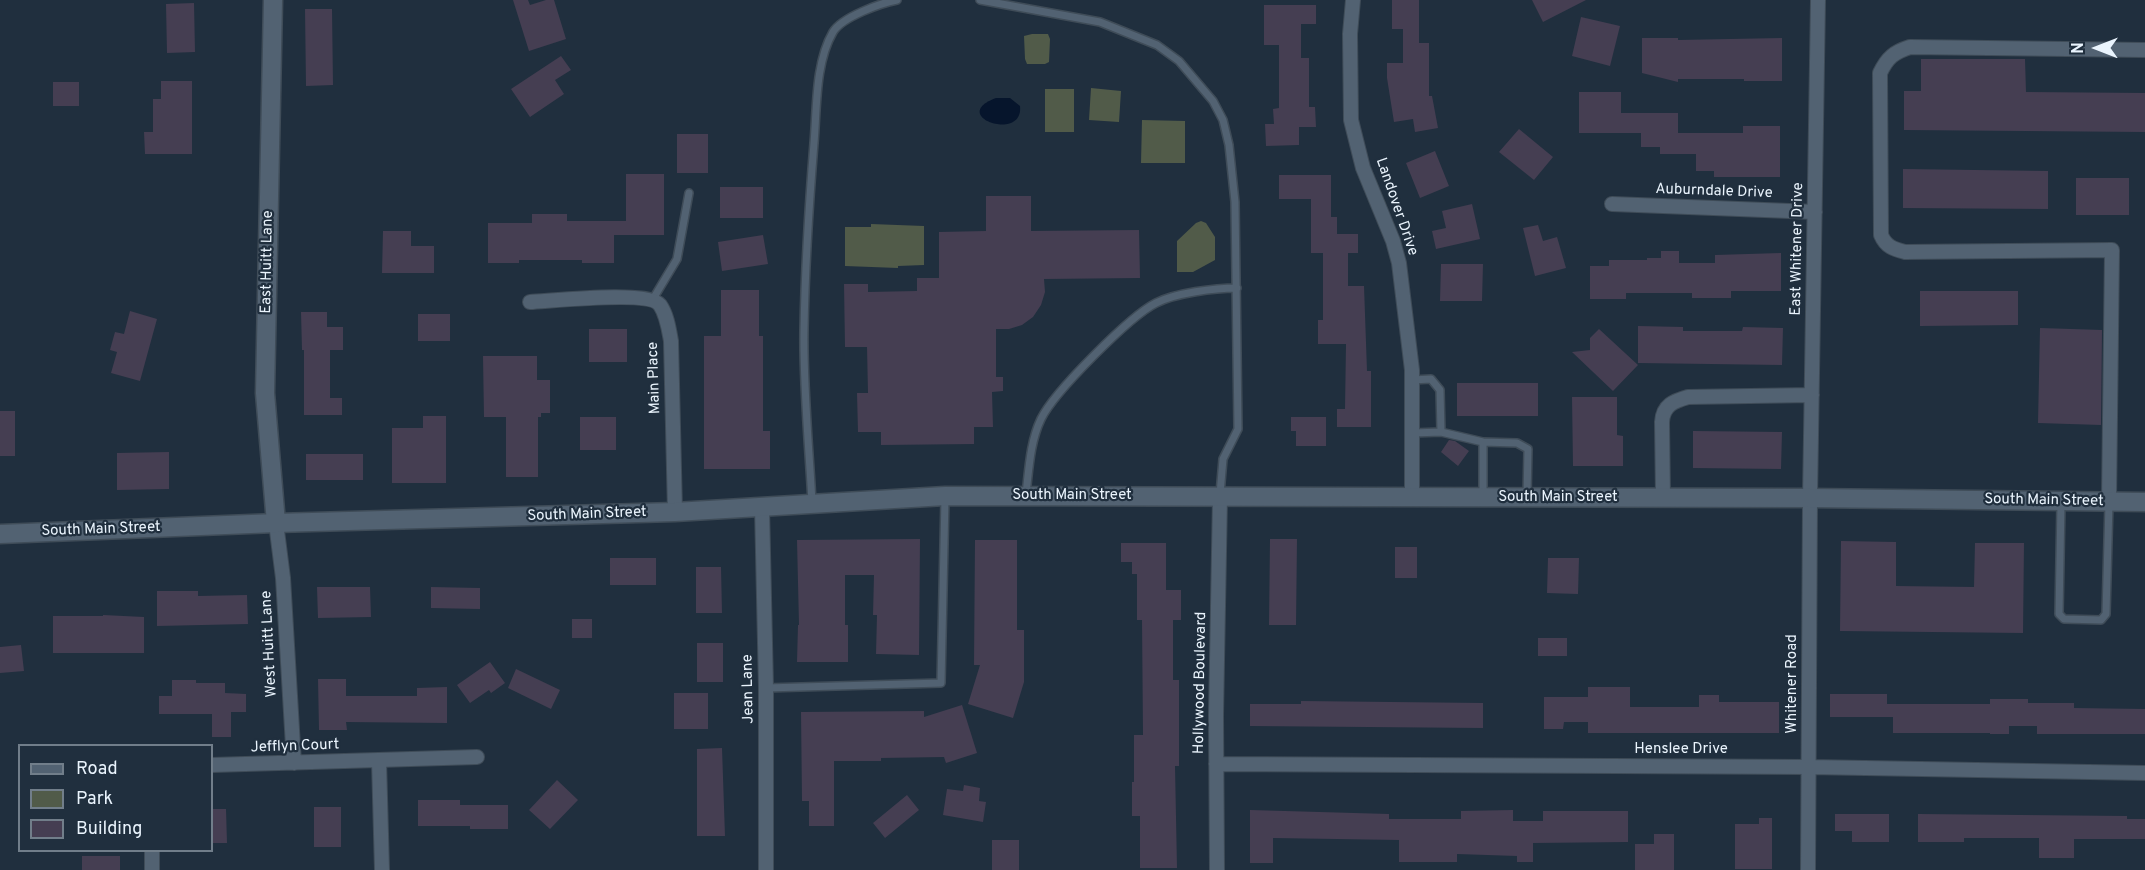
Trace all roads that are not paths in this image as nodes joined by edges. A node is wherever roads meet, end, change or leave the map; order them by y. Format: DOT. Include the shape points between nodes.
graph roads {
  1 [pos="273,0"];
  2 [pos="897,0"];
  3 [pos="980,0"];
  4 [pos="1353,0"];
  5 [pos="1818,0"];
  6 [pos="2145,50"];
  7 [pos="689,193"];
  8 [pos="1612,204"];
  9 [pos="1815,212"];
  10 [pos="1236,288"];
  11 [pos="654,299"];
  12 [pos="530,302"];
  13 [pos="1412,380"];
  14 [pos="1812,395"];
  15 [pos="1441,432"];
  16 [pos="1413,433"];
  17 [pos="1483,442"];
  18 [pos="1026,495"];
  19 [pos="945,496"];
  20 [pos="1220,497"];
  21 [pos="1412,498"];
  22 [pos="1483,498"];
  23 [pos="1527,498"];
  24 [pos="1663,498"];
  25 [pos="1810,498"];
  26 [pos="2061,501"];
  27 [pos="2109,501"];
  28 [pos="2145,502"];
  29 [pos="812,504"];
  30 [pos="762,507"];
  31 [pos="675,512"];
  32 [pos="276,523"];
  33 [pos="0,534"];
  34 [pos="766,688"];
  35 [pos="477,757"];
  36 [pos="380,760"];
  37 [pos="294,763"];
  38 [pos="1216,764"];
  39 [pos="213,765"];
  40 [pos="1809,767"];
  41 [pos="2145,772"];
  42 [pos="152,852"];
  43 [pos="152,870"];
  44 [pos="382,870"];
  45 [pos="766,870"];
  46 [pos="1217,870"];
  47 [pos="1808,870"];
  1 -- 32 [label="street, East Huitt Lane" via="265,393"];
  2 -- 29 [label="lane" via="876,5 841,24 823,58 809,207 804,332"];
  3 -- 10 [label="lane" via="1100,22 1157,45 1186,69 1214,101 1229,145 1235,202"];
  4 -- 13 [label="street, Landover Drive" via="1351,120 1363,168 1399,263"];
  5 -- 9 [label="street, East Whitener Drive"];
  6 -- 27 [label="street" via="1910,47 1890,57 1880,73 1881,235 1885,243 1905,252 2112,250"];
  7 -- 11 [label="lane" via="676,259"];
  8 -- 9 [label="street, Auburndale Drive"];
  9 -- 14 [label="street, East Whitener Drive"];
  10 -- 18 [label="lane" via="1211,288 1158,301 1089,362 1058,393 1041,418 1030,452"];
  10 -- 20 [label="lane" via="1238,429 1223,459"];
  11 -- 12 [label="street"];
  11 -- 31 [label="street, Main Place" via="666,317 671,341"];
  13 -- 15 [label="lane" via="1431,379 1440,390"];
  13 -- 16 [label="street, Landover Drive"];
  14 -- 24 [label="street" via="1688,397 1671,403 1662,414"];
  14 -- 25 [label="street, East Whitener Drive"];
  15 -- 16 [label="lane"];
  15 -- 17 [label="lane"];
  16 -- 21 [label="street, Landover Drive"];
  17 -- 22 [label="lane"];
  17 -- 23 [label="lane" via="1517,443 1528,449"];
  18 -- 19 [label="street, South Main Street"];
  18 -- 20 [label="street, South Main Street"];
  19 -- 29 [label="street, South Main Street"];
  19 -- 34 [label="lane" via="941,683"];
  20 -- 21 [label="street, South Main Street"];
  20 -- 38 [label="street, Hollywood Boulevard"];
  21 -- 22 [label="street, South Main Street"];
  22 -- 23 [label="street, South Main Street"];
  23 -- 24 [label="street, South Main Street"];
  24 -- 25 [label="street, South Main Street"];
  25 -- 26 [label="street, South Main Street"];
  25 -- 40 [label="street, Whitener Road"];
  26 -- 27 [label="street, South Main Street"];
  26 -- 27 [label="lane" via="2059,614 2064,620 2101,620 2106,614"];
  27 -- 28 [label="street, South Main Street"];
  29 -- 30 [label="street, South Main Street"];
  30 -- 31 [label="street, South Main Street"];
  30 -- 34 [label="street, Jean Lane"];
  31 -- 32 [label="street, South Main Street"];
  32 -- 33 [label="street, South Main Street"];
  32 -- 37 [label="street, West Huitt Lane"];
  34 -- 45 [label="street, Jean Lane"];
  35 -- 36 [label="street, Jefflyn Court"];
  36 -- 37 [label="street, Jefflyn Court"];
  36 -- 44 [label="street"];
  37 -- 39 [label="street, Jefflyn Court"];
  38 -- 40 [label="street, Henslee Drive"];
  38 -- 46 [label="street, Hollywood Boulevard"];
  40 -- 41 [label="street, Henslee Drive"];
  40 -- 47 [label="street, Whitener Road"];
  42 -- 43 [label="street"];
}
